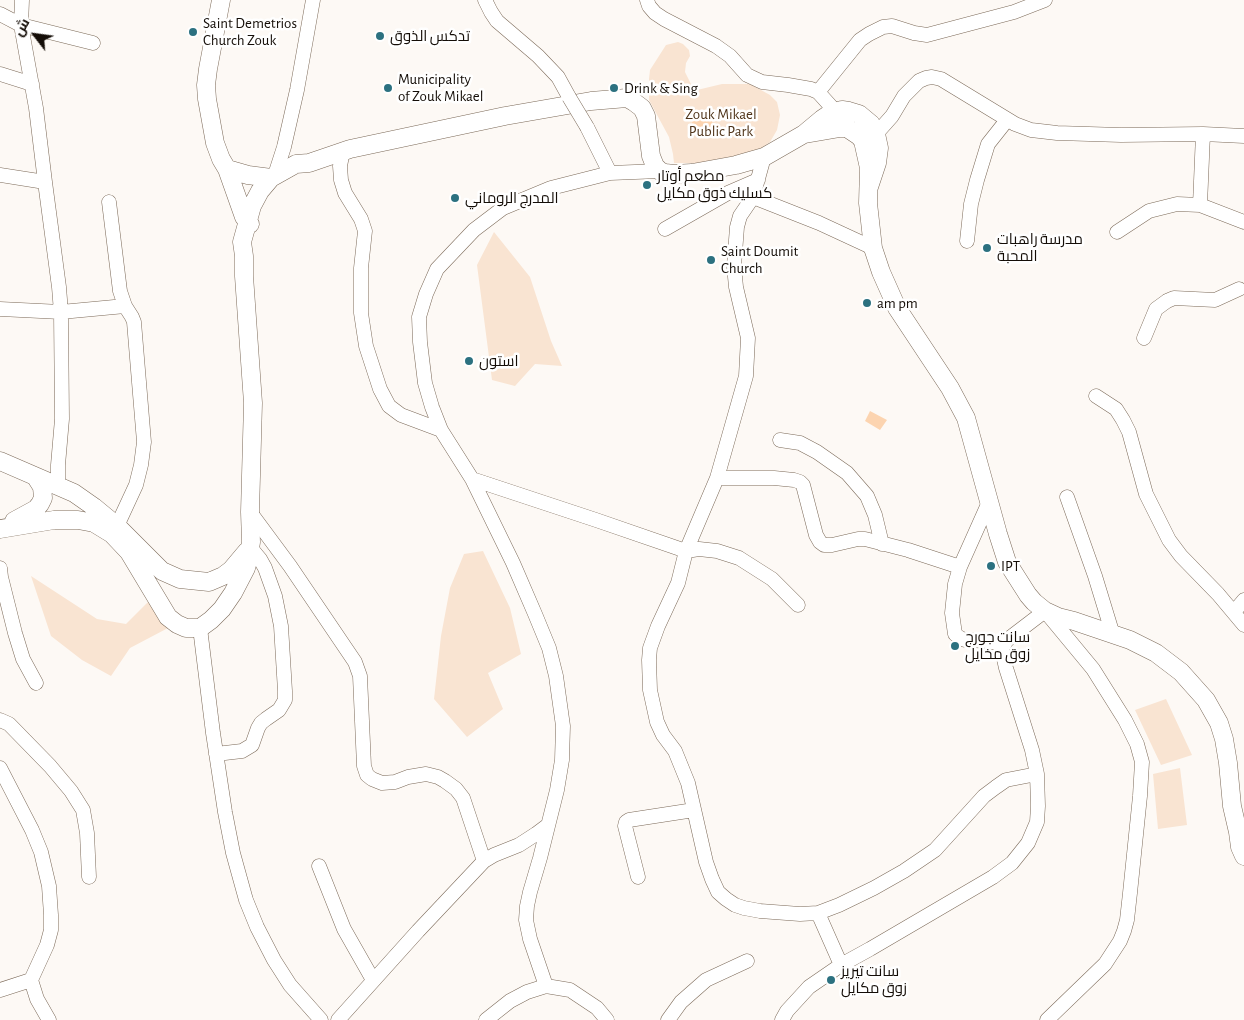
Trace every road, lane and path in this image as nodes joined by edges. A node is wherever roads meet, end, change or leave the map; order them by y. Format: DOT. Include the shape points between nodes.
graph roads {
  1 [pos="22,0"];
  2 [pos="222,0"];
  3 [pos="313,0"];
  4 [pos="486,0"];
  5 [pos="647,0"];
  6 [pos="1045,0"];
  7 [pos="0,14"];
  8 [pos="21,25"];
  9 [pos="93,43"];
  10 [pos="0,74"];
  11 [pos="32,84"];
  12 [pos="818,92"];
  13 [pos="836,112"];
  14 [pos="1007,120"];
  15 [pos="804,134"];
  16 [pos="1203,134"];
  17 [pos="1244,136"];
  18 [pos="870,138"];
  19 [pos="284,146"];
  20 [pos="343,151"];
  21 [pos="764,157"];
  22 [pos="224,164"];
  23 [pos="302,166"];
  24 [pos="660,171"];
  25 [pos="610,173"];
  26 [pos="0,175"];
  27 [pos="273,177"];
  28 [pos="758,180"];
  29 [pos="44,182"];
  30 [pos="753,197"];
  31 [pos="109,202"];
  32 [pos="1200,205"];
  33 [pos="1244,222"];
  34 [pos="249,228"];
  35 [pos="665,229"];
  36 [pos="1117,232"];
  37 [pos="966,241"];
  38 [pos="873,248"];
  39 [pos="1242,291"];
  40 [pos="125,306"];
  41 [pos="0,309"];
  42 [pos="61,312"];
  43 [pos="1144,338"];
  44 [pos="1096,396"];
  45 [pos="441,430"];
  46 [pos="780,440"];
  47 [pos="0,461"];
  48 [pos="35,476"];
  49 [pos="717,478"];
  50 [pos="472,480"];
  51 [pos="58,486"];
  52 [pos="1067,497"];
  53 [pos="989,502"];
  54 [pos="250,512"];
  55 [pos="0,528"];
  56 [pos="115,530"];
  57 [pos="882,544"];
  58 [pos="250,547"];
  59 [pos="686,551"];
  60 [pos="960,566"];
  61 [pos="0,568"];
  62 [pos="153,575"];
  63 [pos="214,580"];
  64 [pos="1244,600"];
  65 [pos="798,605"];
  66 [pos="222,609"];
  67 [pos="1045,611"];
  68 [pos="1234,612"];
  69 [pos="1244,624"];
  70 [pos="200,628"];
  71 [pos="1113,635"];
  72 [pos="1004,645"];
  73 [pos="36,683"];
  74 [pos="0,720"];
  75 [pos="216,754"];
  76 [pos="0,768"];
  77 [pos="1037,774"];
  78 [pos="694,810"];
  79 [pos="548,825"];
  80 [pos="1241,835"];
  81 [pos="1244,856"];
  82 [pos="484,861"];
  83 [pos="319,866"];
  84 [pos="89,877"];
  85 [pos="638,877"];
  86 [pos="818,913"];
  87 [pos="747,961"];
  88 [pos="841,965"];
  89 [pos="32,980"];
  90 [pos="373,980"];
  91 [pos="546,986"];
  92 [pos="0,990"];
  93 [pos="49,1020"];
  94 [pos="320,1020"];
  95 [pos="338,1020"];
  96 [pos="486,1020"];
  97 [pos="607,1020"];
  98 [pos="668,1020"];
  99 [pos="782,1020"];
  100 [pos="1047,1020"];
  1 -- 8 [label="street"];
  2 -- 22 [label="main road" via="206,85 214,143"];
  3 -- 19 [label="street"];
  4 -- 25 [label="street, bridge" via="497,21 558,77"];
  5 -- 12 [label="street" via="655,14 716,46 747,75 762,82"];
  6 -- 12 [label="street" via="1014,12 927,35 892,26 883,27 860,40"];
  7 -- 8 [label="street"];
  8 -- 9 [label="street"];
  8 -- 11 [label="street"];
  10 -- 11 [label="street"];
  11 -- 29 [label="street"];
  12 -- 13 [label="street"];
  13 -- 15 [label="main road"];
  13 -- 18 [label="main road" via="842,110 859,114 868,121"];
  14 -- 16 [label="street" via="1031,130 1057,133"];
  14 -- 18 [label="street" via="941,79 932,77 918,81 892,116"];
  14 -- 37 [label="street" via="988,144 976,180"];
  15 -- 18 [label="main road" via="847,128 859,136"];
  15 -- 21 [label="main road"];
  16 -- 17 [label="street"];
  16 -- 32 [label="street"];
  18 -- 38 [label="main road" via="879,148 868,203"];
  19 -- 23 [label="street"];
  19 -- 27 [label="street"];
  20 -- 23 [label="main road"];
  20 -- 24 [label="main road" via="505,116 591,100 627,98 642,108 646,116 651,156"];
  20 -- 45 [label="street" via="340,166 345,193 362,219 365,231 361,312 366,346 380,389 389,406 400,415"];
  21 -- 24 [label="main road" via="692,173"];
  21 -- 28 [label="street"];
  22 -- 27 [label="main road" via="248,175"];
  22 -- 34 [label="main road" via="221,170 235,213 239,223"];
  23 -- 27 [label="main road"];
  23 -- 34 [label="main road" via="278,183"];
  24 -- 25 [label="street"];
  25 -- 45 [label="street" via="551,188 503,208 474,230 436,269 419,317 425,383"];
  26 -- 29 [label="street"];
  27 -- 34 [label="main road" via="252,206"];
  28 -- 30 [label="street"];
  28 -- 35 [label="street"];
  29 -- 42 [label="street"];
  30 -- 38 [label="street"];
  30 -- 49 [label="street" via="740,216 734,266 748,338 746,376"];
  31 -- 40 [label="street" via="120,291"];
  32 -- 33 [label="street"];
  32 -- 36 [label="street" via="1177,204 1149,211"];
  34 -- 54 [label="main road" via="242,242 252,403"];
  38 -- 53 [label="main road" via="897,308 966,418"];
  39 -- 43 [label="street" via="1215,300 1174,298 1167,301 1156,309"];
  40 -- 42 [label="street"];
  40 -- 56 [label="street" via="134,322 144,442 136,485"];
  41 -- 42 [label="street"];
  42 -- 51 [label="street" via="62,419"];
  44 -- 68 [label="street" via="1116,409 1124,420 1146,494 1169,540"];
  45 -- 50 [label="street"];
  46 -- 57 [label="street" via="817,452 847,473 866,496 875,515"];
  47 -- 48 [label="main road"];
  48 -- 51 [label="main road"];
  48 -- 55 [label="main road" via="43,492 36,509"];
  49 -- 57 [label="street" via="774,478 798,482 805,489 816,535 824,545 858,539"];
  49 -- 59 [label="street"];
  50 -- 59 [label="street"];
  50 -- 79 [label="street" via="532,606 556,676 563,726 562,760"];
  51 -- 56 [label="main road" via="74,492 94,507"];
  52 -- 71 [label="street"];
  53 -- 60 [label="street"];
  53 -- 67 [label="main road" via="1007,562 1028,596"];
  54 -- 58 [label="main road"];
  54 -- 82 [label="street" via="355,662 360,676 364,766 368,775 382,783 426,774 438,777 456,789 463,798"];
  55 -- 56 [label="main road" via="78,520"];
  56 -- 62 [label="main road" via="129,552"];
  57 -- 60 [label="street"];
  58 -- 63 [label="main road" via="231,570"];
  58 -- 66 [label="main road" via="241,578"];
  58 -- 75 [label="street" via="265,568 275,596 281,626 286,691 279,710 261,723 252,745 242,751"];
  59 -- 65 [label="street" via="716,551 739,558 772,579"];
  59 -- 78 [label="street" via="678,583 650,648 649,675 657,722 675,751 688,783"];
  60 -- 72 [label="street" via="952,613 955,634 965,640"];
  61 -- 73 [label="street" via="22,659"];
  62 -- 63 [label="main road"];
  62 -- 70 [label="main road" via="158,601 168,617 186,628"];
  63 -- 66 [label="main road" via="224,591"];
  64 -- 68 [label="street"];
  66 -- 70 [label="main road"];
  67 -- 71 [label="main road"];
  67 -- 72 [label="street"];
  67 -- 100 [label="street" via="1093,670 1129,728 1142,762 1124,931 1105,964"];
  68 -- 69 [label="street"];
  70 -- 75 [label="street"];
  71 -- 80 [label="main road" via="1156,653 1181,672 1206,700 1224,739 1232,806"];
  72 -- 77 [label="street" via="1003,658"];
  74 -- 84 [label="street" via="9,724 50,766 83,810"];
  75 -- 94 [label="street" via="227,826 256,927 290,985"];
  76 -- 89 [label="street" via="32,830 49,886 50,930"];
  77 -- 86 [label="street" via="1006,780 979,801 935,850 874,888"];
  77 -- 88 [label="street" via="1037,822 1028,843 1012,863 954,901"];
  78 -- 85 [label="street" via="626,822 624,826"];
  78 -- 86 [label="street" via="712,879 718,892 726,899 735,905 760,911"];
  79 -- 82 [label="street" via="519,846"];
  79 -- 91 [label="street" via="526,920"];
  80 -- 81 [label="main road" via="1240,847"];
  82 -- 90 [label="street"];
  83 -- 90 [label="street" via="344,929"];
  86 -- 88 [label="street"];
  87 -- 98 [label="street" via="706,980 681,1002"];
  88 -- 99 [label="street" via="810,987"];
  89 -- 92 [label="street"];
  89 -- 93 [label="street" via="37,999"];
  90 -- 95 [label="street"];
  91 -- 96 [label="street" via="510,1001"];
  91 -- 97 [label="street" via="570,990 598,1008"];
}
